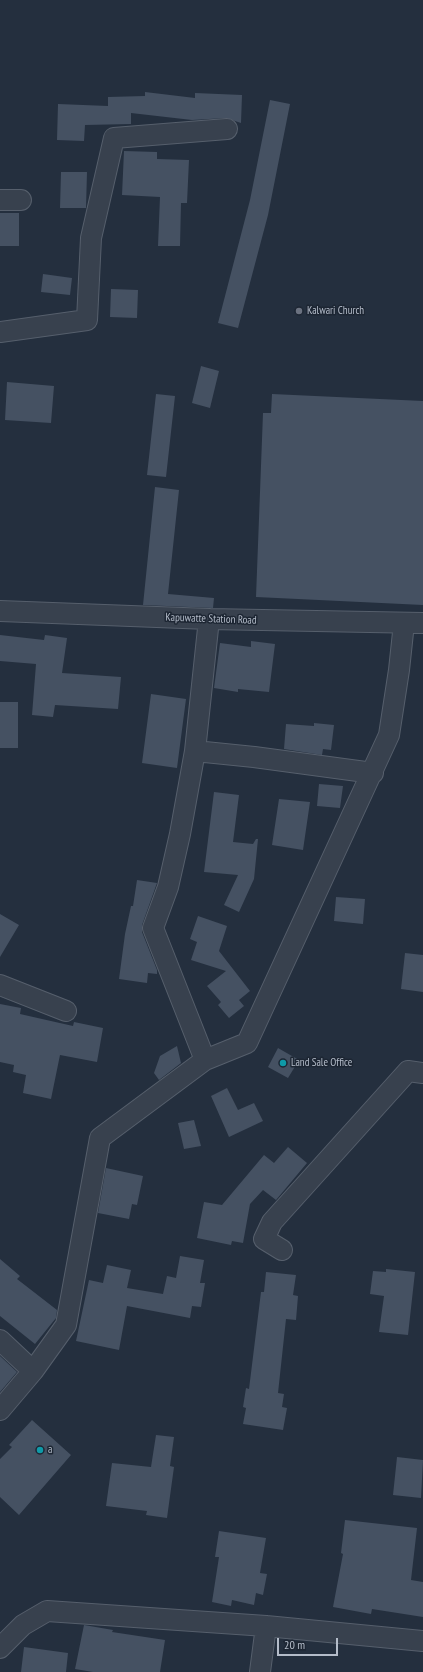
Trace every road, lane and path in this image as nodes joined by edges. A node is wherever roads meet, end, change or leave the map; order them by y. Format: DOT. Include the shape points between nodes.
graph roads {
  1 [pos="227,129"];
  2 [pos="0,200"];
  3 [pos="21,200"];
  4 [pos="0,332"];
  5 [pos="0,611"];
  6 [pos="209,619"];
  7 [pos="413,623"];
  8 [pos="195,751"];
  9 [pos="373,773"];
  10 [pos="0,985"];
  11 [pos="66,1011"];
  12 [pos="204,1060"];
  13 [pos="423,1073"];
  14 [pos="282,1250"];
  15 [pos="0,1340"];
  16 [pos="33,1371"];
  17 [pos="0,1410"];
  18 [pos="266,1626"];
  19 [pos="423,1642"];
  20 [pos="0,1648"];
  21 [pos="260,1672"];
  1 -- 4 [label="street" via="114,138 91,238 87,320"];
  2 -- 3 [label="street"];
  5 -- 6 [label="street, Kapuwatte Station Road"];
  6 -- 7 [label="street, Kapuwatte Station Road"];
  6 -- 8 [label="street"];
  7 -- 9 [label="street" via="400,670 389,735"];
  8 -- 9 [label="street"];
  8 -- 12 [label="street" via="168,886 153,928"];
  9 -- 12 [label="street" via="247,1043"];
  10 -- 11 [label="street"];
  12 -- 16 [label="street" via="100,1138 66,1325"];
  13 -- 14 [label="street" via="408,1071 272,1222 264,1239"];
  15 -- 16 [label="street"];
  16 -- 17 [label="street"];
  18 -- 19 [label="street"];
  18 -- 20 [label="street" via="47,1611 22,1625"];
  18 -- 21 [label="street"];
}
